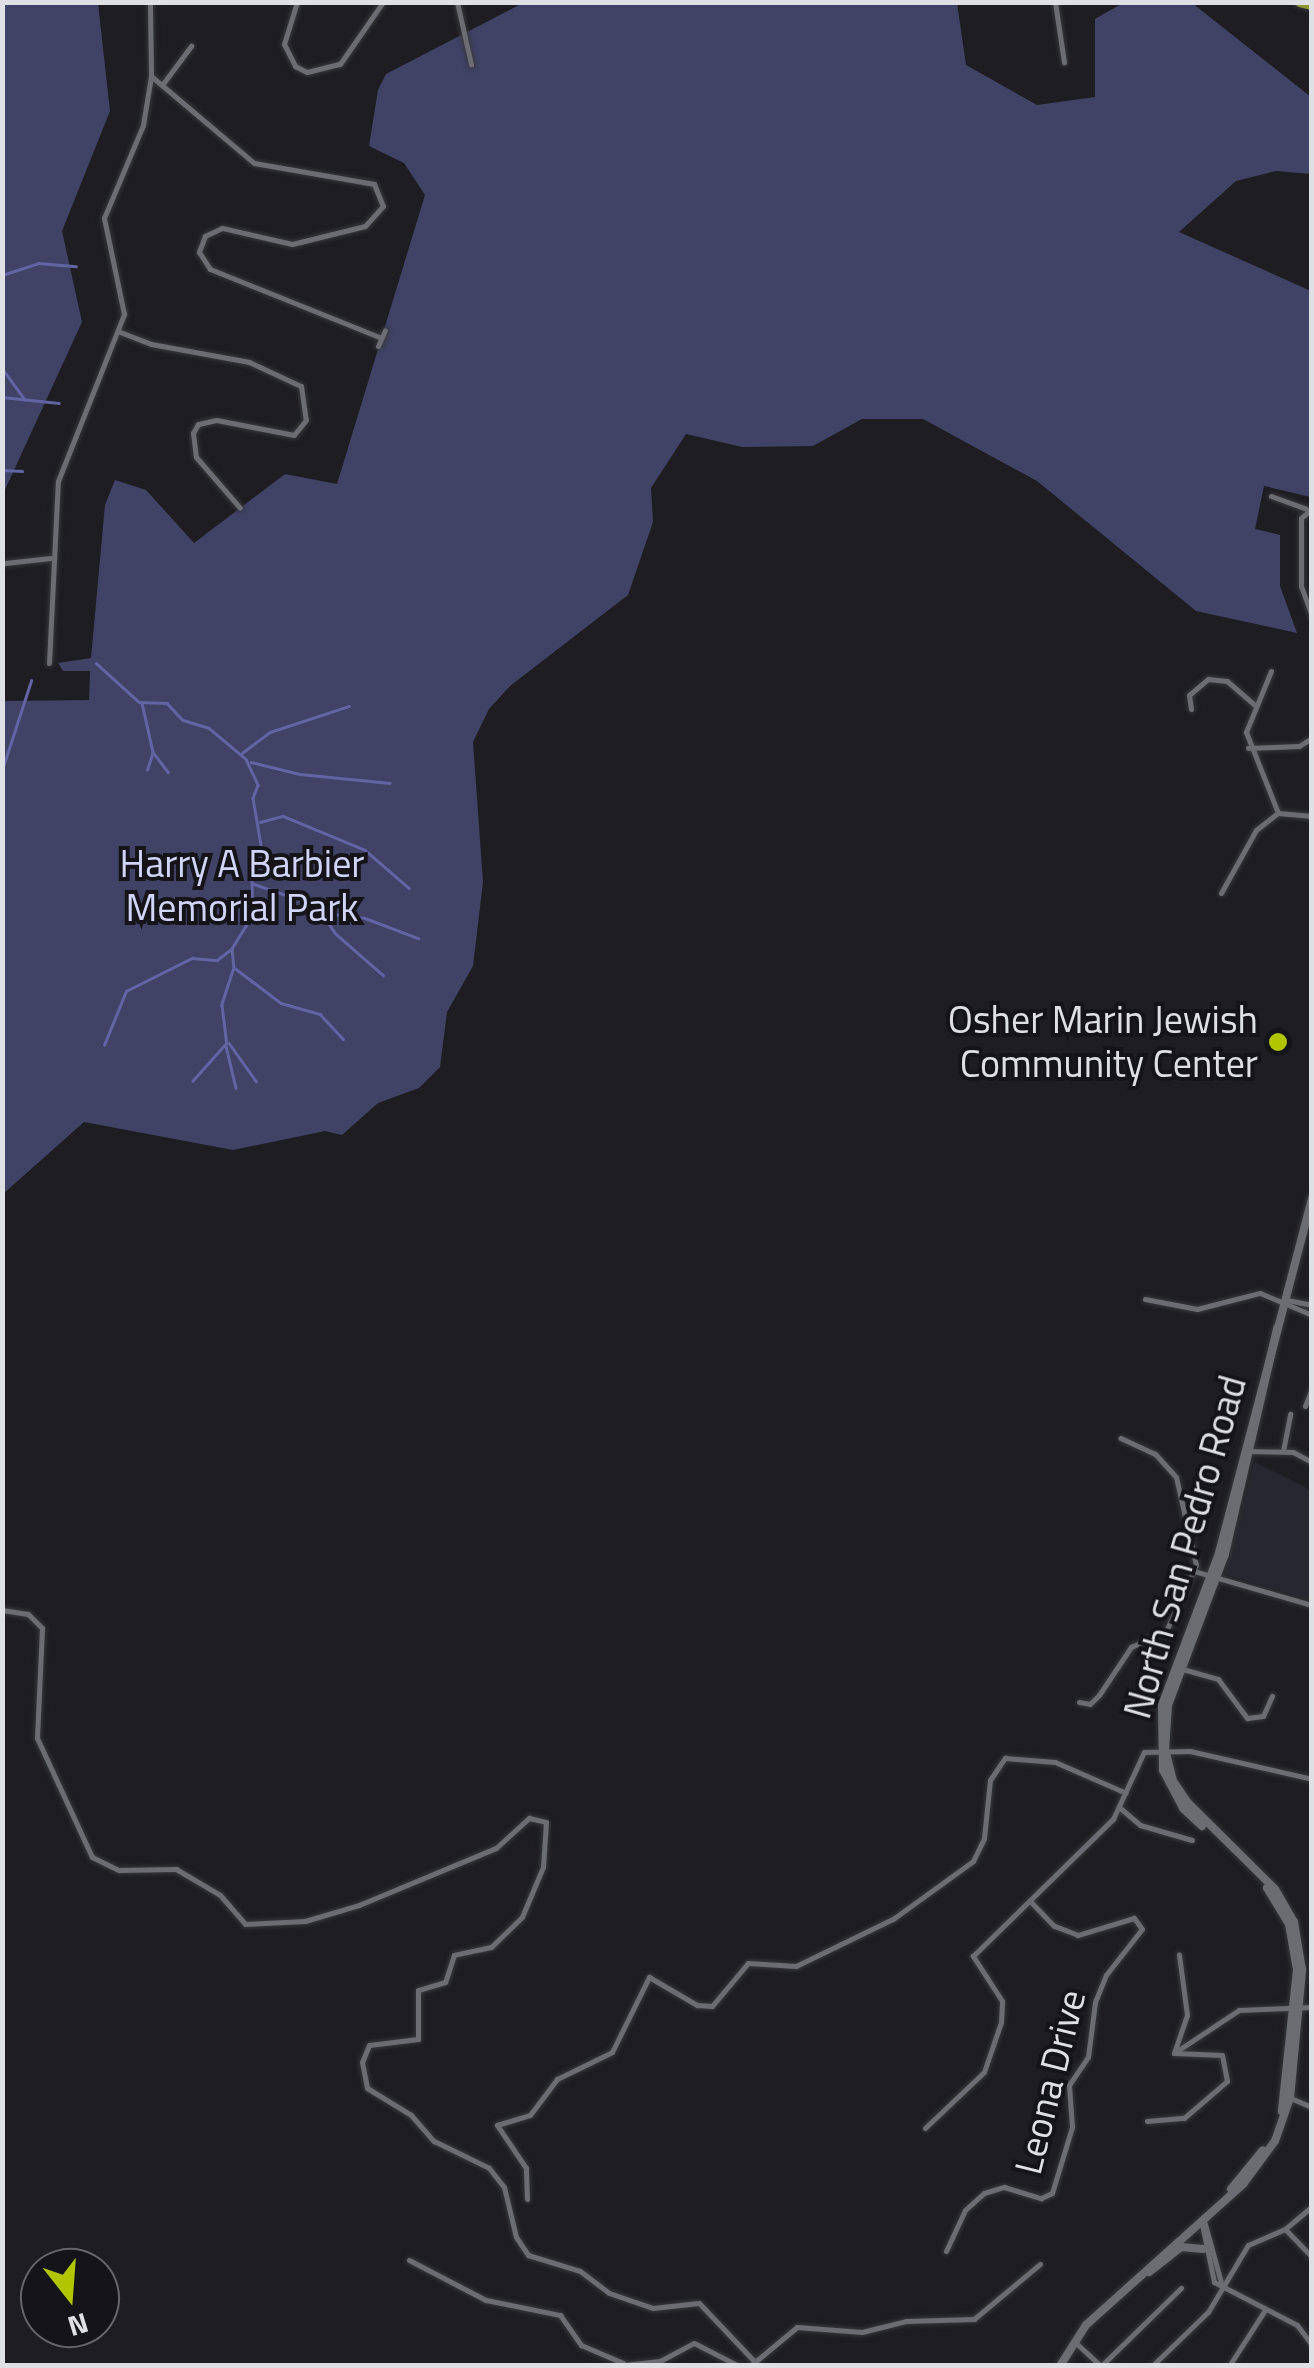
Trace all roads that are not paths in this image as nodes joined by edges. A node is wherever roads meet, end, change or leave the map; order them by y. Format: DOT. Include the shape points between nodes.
graph roads {
  1 [pos="150,2"];
  2 [pos="297,2"];
  3 [pos="384,2"];
  4 [pos="457,2"];
  5 [pos="1054,2"];
  6 [pos="1300,2"];
  7 [pos="1312,5"];
  8 [pos="191,46"];
  9 [pos="1064,62"];
  10 [pos="472,64"];
  11 [pos="151,76"];
  12 [pos="162,84"];
  13 [pos="385,330"];
  14 [pos="120,332"];
  15 [pos="382,338"];
  16 [pos="378,346"];
  17 [pos="1270,496"];
  18 [pos="240,508"];
  19 [pos="1309,509"];
  20 [pos="52,558"];
  21 [pos="5,563"];
  22 [pos="1312,617"];
  23 [pos="49,663"];
  24 [pos="1270,672"];
  25 [pos="1256,706"];
  26 [pos="1190,709"];
  27 [pos="1312,738"];
  28 [pos="1248,748"];
  29 [pos="1278,813"];
  30 [pos="1312,816"];
  31 [pos="1221,893"];
  32 [pos="1312,1198"];
  33 [pos="1146,1299"];
  34 [pos="1284,1300"];
  35 [pos="1312,1305"];
  36 [pos="1312,1315"];
  37 [pos="1312,1389"];
  38 [pos="1305,1406"];
  39 [pos="1290,1414"];
  40 [pos="1121,1438"];
  41 [pos="1247,1451"];
  42 [pos="1283,1451"];
  43 [pos="1312,1462"];
  44 [pos="1194,1571"];
  45 [pos="1214,1578"];
  46 [pos="1312,1604"];
  47 [pos="2,1610"];
  48 [pos="1179,1668"];
  49 [pos="1272,1696"];
  50 [pos="1079,1702"];
  51 [pos="1162,1750"];
  52 [pos="1312,1779"];
  53 [pos="1126,1794"];
  54 [pos="1120,1808"];
  55 [pos="1192,1840"];
  56 [pos="1030,1901"];
  57 [pos="1178,1954"];
  58 [pos="1296,2005"];
  59 [pos="1312,2006"];
  60 [pos="1174,2053"];
  61 [pos="1288,2097"];
  62 [pos="1312,2107"];
  63 [pos="1148,2121"];
  64 [pos="925,2128"];
  65 [pos="527,2200"];
  66 [pos="1312,2206"];
  67 [pos="1203,2216"];
  68 [pos="1285,2229"];
  69 [pos="1203,2249"];
  70 [pos="946,2251"];
  71 [pos="1312,2256"];
  72 [pos="409,2260"];
  73 [pos="1040,2264"];
  74 [pos="1140,2276"];
  75 [pos="1222,2286"];
  76 [pos="1182,2288"];
  77 [pos="1265,2310"];
  78 [pos="1074,2341"];
  79 [pos="1312,2345"];
  80 [pos="620,2364"];
  81 [pos="753,2364"];
  82 [pos="739,2366"];
  83 [pos="1060,2366"];
  84 [pos="1152,2366"];
  85 [pos="1229,2366"];
  1 -- 11 [label="street"];
  2 -- 3 [label="street" via="284,44 295,66 307,72 340,64"];
  4 -- 10 [label="street"];
  5 -- 9 [label="street"];
  6 -- 7 [label="highway"];
  8 -- 12 [label="street"];
  11 -- 12 [label="street"];
  11 -- 14 [label="street" via="143,125 104,218 123,301"];
  12 -- 15 [label="street" via="254,162 374,184 383,206 365,226 292,244 222,228 204,236 200,252 210,269"];
  13 -- 15 [label="street"];
  14 -- 18 [label="street" via="250,362 301,386 306,414 294,435 216,420 198,424 193,433 196,456"];
  14 -- 20 [label="street" via="66,456"];
  15 -- 16 [label="street"];
  17 -- 19 [label="street"];
  19 -- 22 [label="street" via="1301,586"];
  20 -- 21 [label="street"];
  20 -- 23 [label="street"];
  24 -- 25 [label="street"];
  25 -- 26 [label="street" via="1227,681 1208,679 1190,694"];
  25 -- 28 [label="street"];
  27 -- 28 [label="street" via="1299,746"];
  28 -- 29 [label="street"];
  29 -- 30 [label="street"];
  29 -- 31 [label="street" via="1256,830"];
  32 -- 34 [label="street, North San Pedro Road"];
  33 -- 34 [label="street" via="1183,1309 1260,1294"];
  34 -- 35 [label="street"];
  34 -- 36 [label="street"];
  34 -- 41 [label="street, North San Pedro Road"];
  37 -- 38 [label="street"];
  39 -- 42 [label="street"];
  40 -- 44 [label="street" via="1155,1454 1176,1477"];
  41 -- 42 [label="street"];
  41 -- 45 [label="street, North San Pedro Road"];
  42 -- 43 [label="street"];
  44 -- 45 [label="street"];
  44 -- 50 [label="street" via="1166,1631 1128,1649 1099,1695 1090,1704"];
  45 -- 46 [label="street"];
  45 -- 48 [label="street, North San Pedro Road"];
  47 -- 81 [label="street" via="28,1614 42,1628 37,1738 92,1857 119,1870 176,1868 220,1895 245,1924 306,1921 345,1910 496,1848 530,1818 546,1822 544,1867 522,1917 491,1947 454,1955 442,1983 418,1990 418,2039 369,2045 362,2062 367,2088 411,2115 434,2141 489,2168 504,2188 528,2255 580,2271 609,2292 652,2308 699,2303"];
  48 -- 49 [label="street" via="1218,1679 1248,1718 1263,1716"];
  48 -- 51 [label="street, North San Pedro Road" via="1162,1705"];
  51 -- 52 [label="street"];
  51 -- 53 [label="street" via="1144,1752"];
  51 -- 58 [label="street, North San Pedro Road" via="1183,1808 1283,1910 1294,1940"];
  53 -- 54 [label="street"];
  53 -- 65 [label="street" via="1055,1762 1004,1758 990,1780 984,1838 973,1861 893,1919 796,1966 748,1962 712,2006 697,2005 648,1977 612,2052 558,2079 530,2115 496,2125 526,2168"];
  54 -- 55 [label="street" via="1140,1825"];
  54 -- 56 [label="street"];
  56 -- 64 [label="street" via="973,1956 1003,2006 992,2055 976,2084"];
  56 -- 70 [label="street, Leona Drive" via="1054,1926 1078,1935 1134,1918 1142,1928 1106,1974 1095,2002 1088,2058 1070,2085 1072,2127 1052,2194 1041,2198 1004,2187 984,2193 965,2210"];
  57 -- 60 [label="street" via="1187,2015"];
  58 -- 59 [label="street"];
  58 -- 60 [label="street" via="1239,2010"];
  58 -- 61 [label="street, North San Pedro Road"];
  60 -- 63 [label="street" via="1222,2056 1227,2081 1184,2118"];
  61 -- 62 [label="street"];
  61 -- 67 [label="street, North San Pedro Road" via="1270,2138"];
  66 -- 68 [label="street"];
  67 -- 69 [label="street"];
  67 -- 74 [label="street, North San Pedro Road"];
  67 -- 75 [label="street"];
  68 -- 71 [label="street"];
  68 -- 75 [label="street" via="1248,2245"];
  69 -- 74 [label="street" via="1181,2247"];
  69 -- 75 [label="street" via="1212,2278"];
  72 -- 80 [label="street" via="486,2300 560,2315 581,2345"];
  73 -- 81 [label="street" via="974,2319 862,2332 797,2327"];
  74 -- 78 [label="street, North San Pedro Road"];
  75 -- 77 [label="street"];
  75 -- 84 [label="street" via="1195,2326"];
  76 -- 78 [label="street" via="1101,2366"];
  77 -- 79 [label="street" via="1297,2325"];
  77 -- 85 [label="street"];
  78 -- 83 [label="street, North San Pedro Road"];
  80 -- 82 [label="street" via="660,2361 694,2344"];
}
